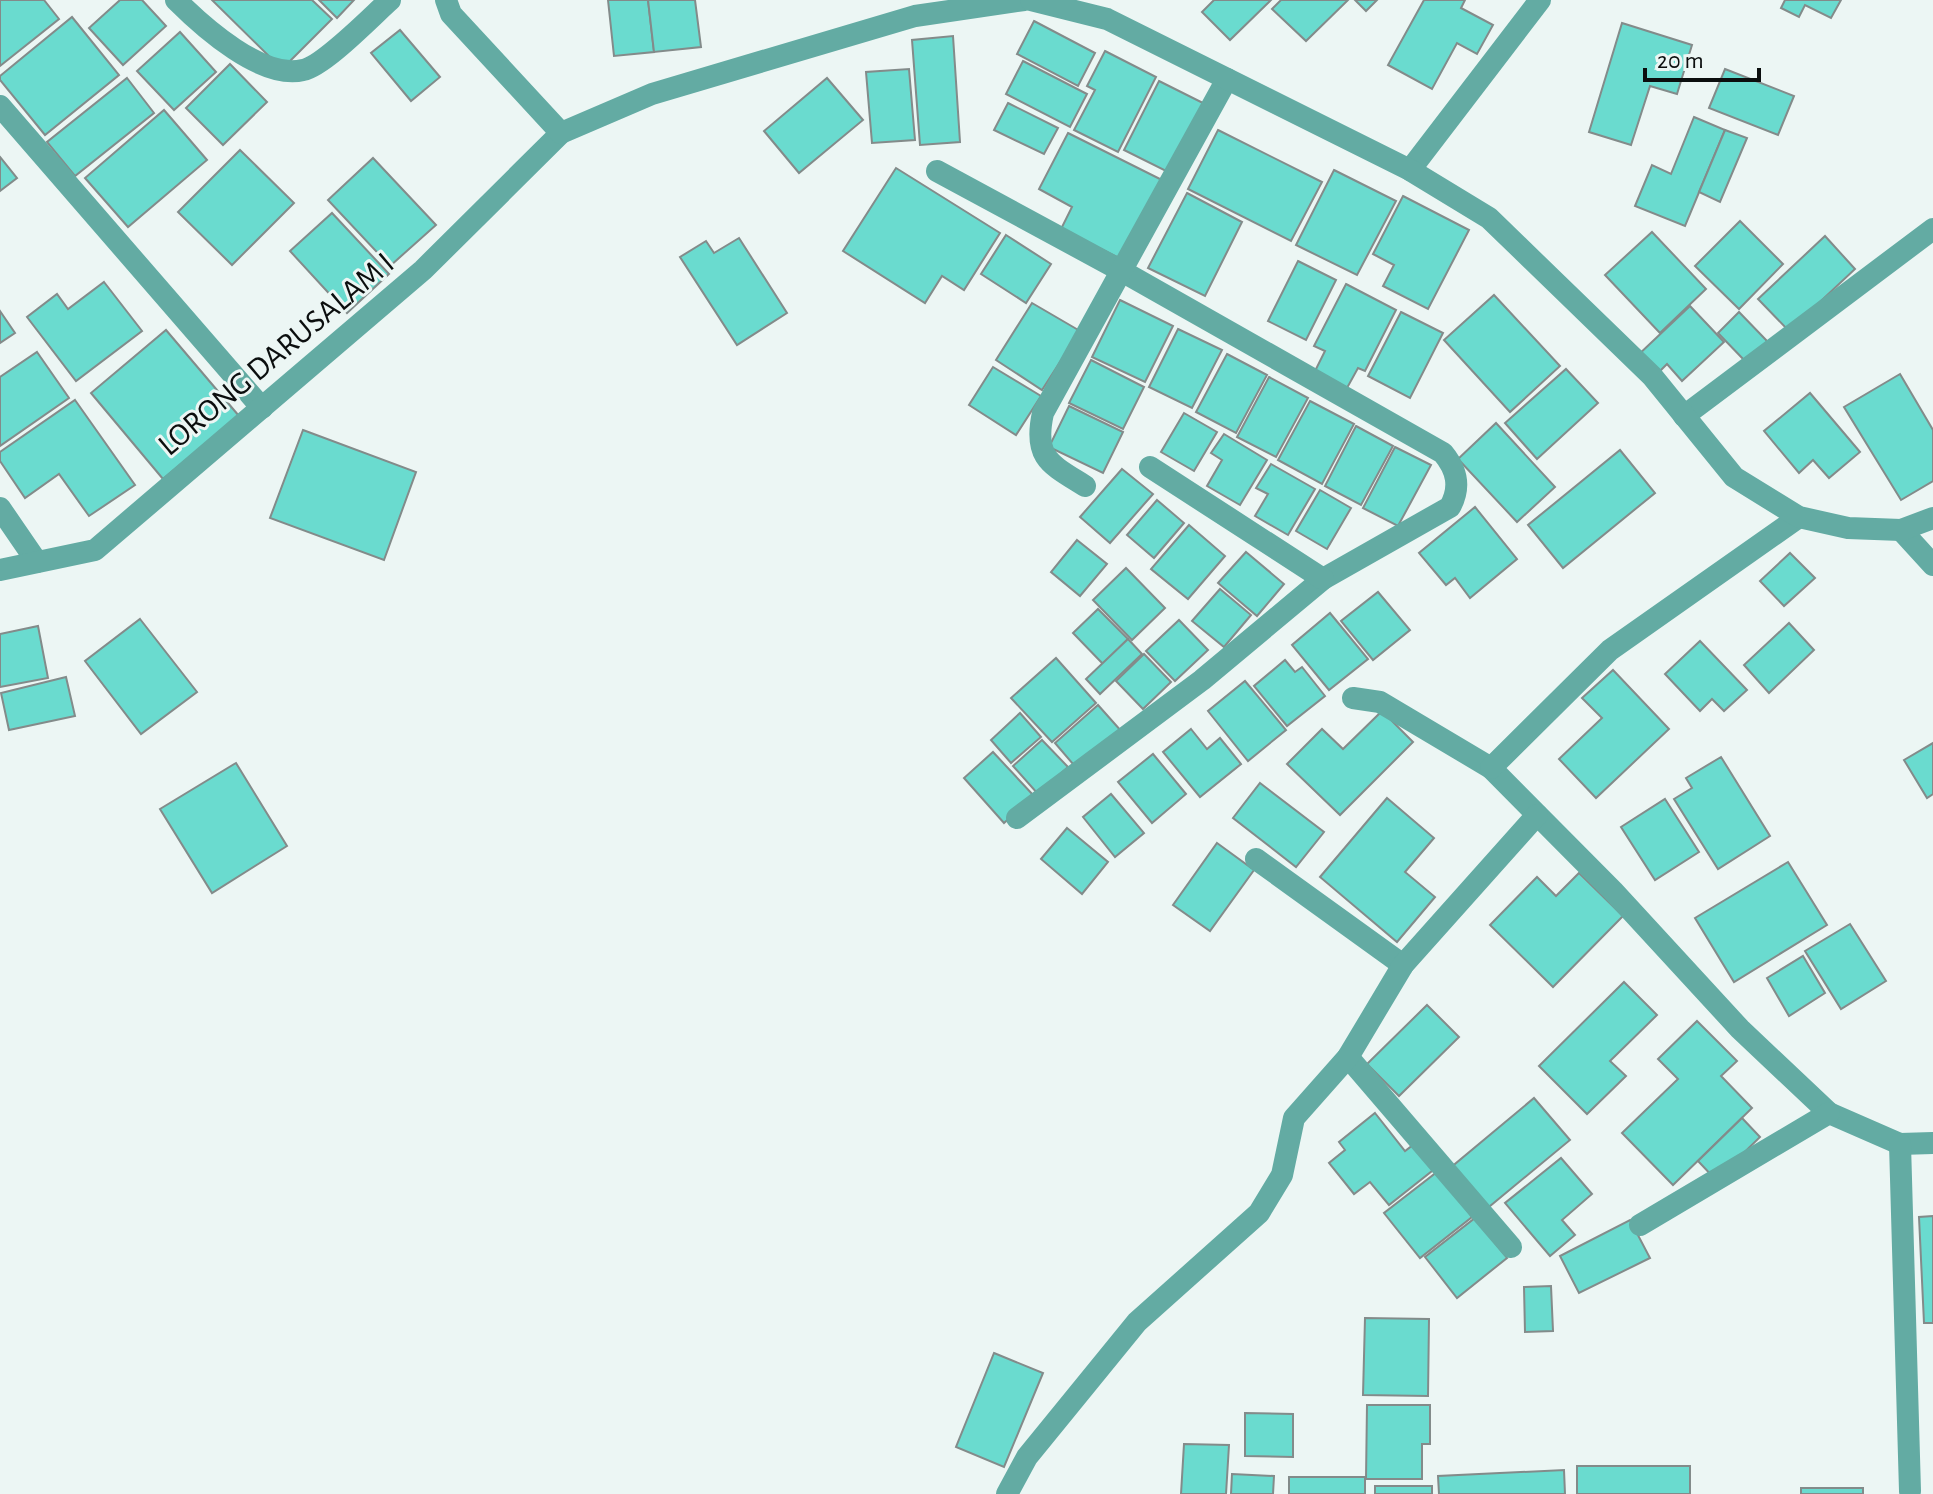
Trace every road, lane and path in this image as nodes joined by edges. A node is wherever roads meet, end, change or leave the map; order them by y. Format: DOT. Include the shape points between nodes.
graph roads {
  1 [pos="176,0"];
  2 [pos="390,0"];
  3 [pos="446,0"];
  4 [pos="1024,0"];
  5 [pos="1031,0"];
  6 [pos="1540,0"];
  7 [pos="1227,79"];
  8 [pos="0,106"];
  9 [pos="561,133"];
  10 [pos="1410,170"];
  11 [pos="937,171"];
  12 [pos="1933,229"];
  13 [pos="1120,270"];
  14 [pos="262,408"];
  15 [pos="1684,416"];
  16 [pos="1150,467"];
  17 [pos="1085,486"];
  18 [pos="0,508"];
  19 [pos="1799,517"];
  20 [pos="1933,518"];
  21 [pos="1901,530"];
  22 [pos="37,562"];
  23 [pos="1933,565"];
  24 [pos="0,570"];
  25 [pos="1323,579"];
  26 [pos="1353,698"];
  27 [pos="1491,768"];
  28 [pos="1537,815"];
  29 [pos="1017,818"];
  30 [pos="1256,859"];
  31 [pos="1403,965"];
  32 [pos="1348,1057"];
  33 [pos="1829,1113"];
  34 [pos="1933,1143"];
  35 [pos="1900,1144"];
  36 [pos="1640,1225"];
  37 [pos="1511,1247"];
  38 [pos="1910,1491"];
  39 [pos="1007,1494"];
  1 -- 2 [label="street" via="208,30 278,70 304,70 325,57"];
  3 -- 9 [label="street" via="451,14"];
  4 -- 9 [label="street" via="915,16 652,94"];
  5 -- 7 [label="street" via="1107,19"];
  6 -- 10 [label="street"];
  7 -- 10 [label="street"];
  7 -- 13 [label="street"];
  8 -- 14 [label="street"];
  9 -- 14 [label="street, LORONG DARUSALAM I" via="423,270"];
  10 -- 15 [label="street" via="1489,218 1652,376"];
  11 -- 13 [label="street"];
  12 -- 15 [label="street"];
  13 -- 17 [label="street" via="1043,413 1039,433 1052,465"];
  13 -- 25 [label="street" via="1443,453 1455,468 1456,496 1450,507"];
  14 -- 22 [label="street, LORONG DARUSALAM I" via="95,550"];
  15 -- 19 [label="street" via="1734,477"];
  16 -- 25 [label="street"];
  18 -- 22 [label="street"];
  19 -- 21 [label="street" via="1848,528"];
  19 -- 27 [label="street" via="1610,650"];
  20 -- 21 [label="street"];
  21 -- 23 [label="street"];
  22 -- 24 [label="street, LORONG DARUSALAM I"];
  25 -- 29 [label="street" via="1202,680"];
  26 -- 27 [label="street" via="1380,702"];
  27 -- 28 [label="street"];
  28 -- 31 [label="street"];
  28 -- 33 [label="street" via="1740,1029"];
  30 -- 31 [label="street"];
  31 -- 32 [label="street"];
  32 -- 37 [label="street"];
  32 -- 39 [label="street" via="1294,1118 1282,1175 1259,1213 1137,1322 1027,1457"];
  33 -- 35 [label="street"];
  33 -- 36 [label="street"];
  34 -- 35 [label="street"];
  35 -- 38 [label="street"];
}
